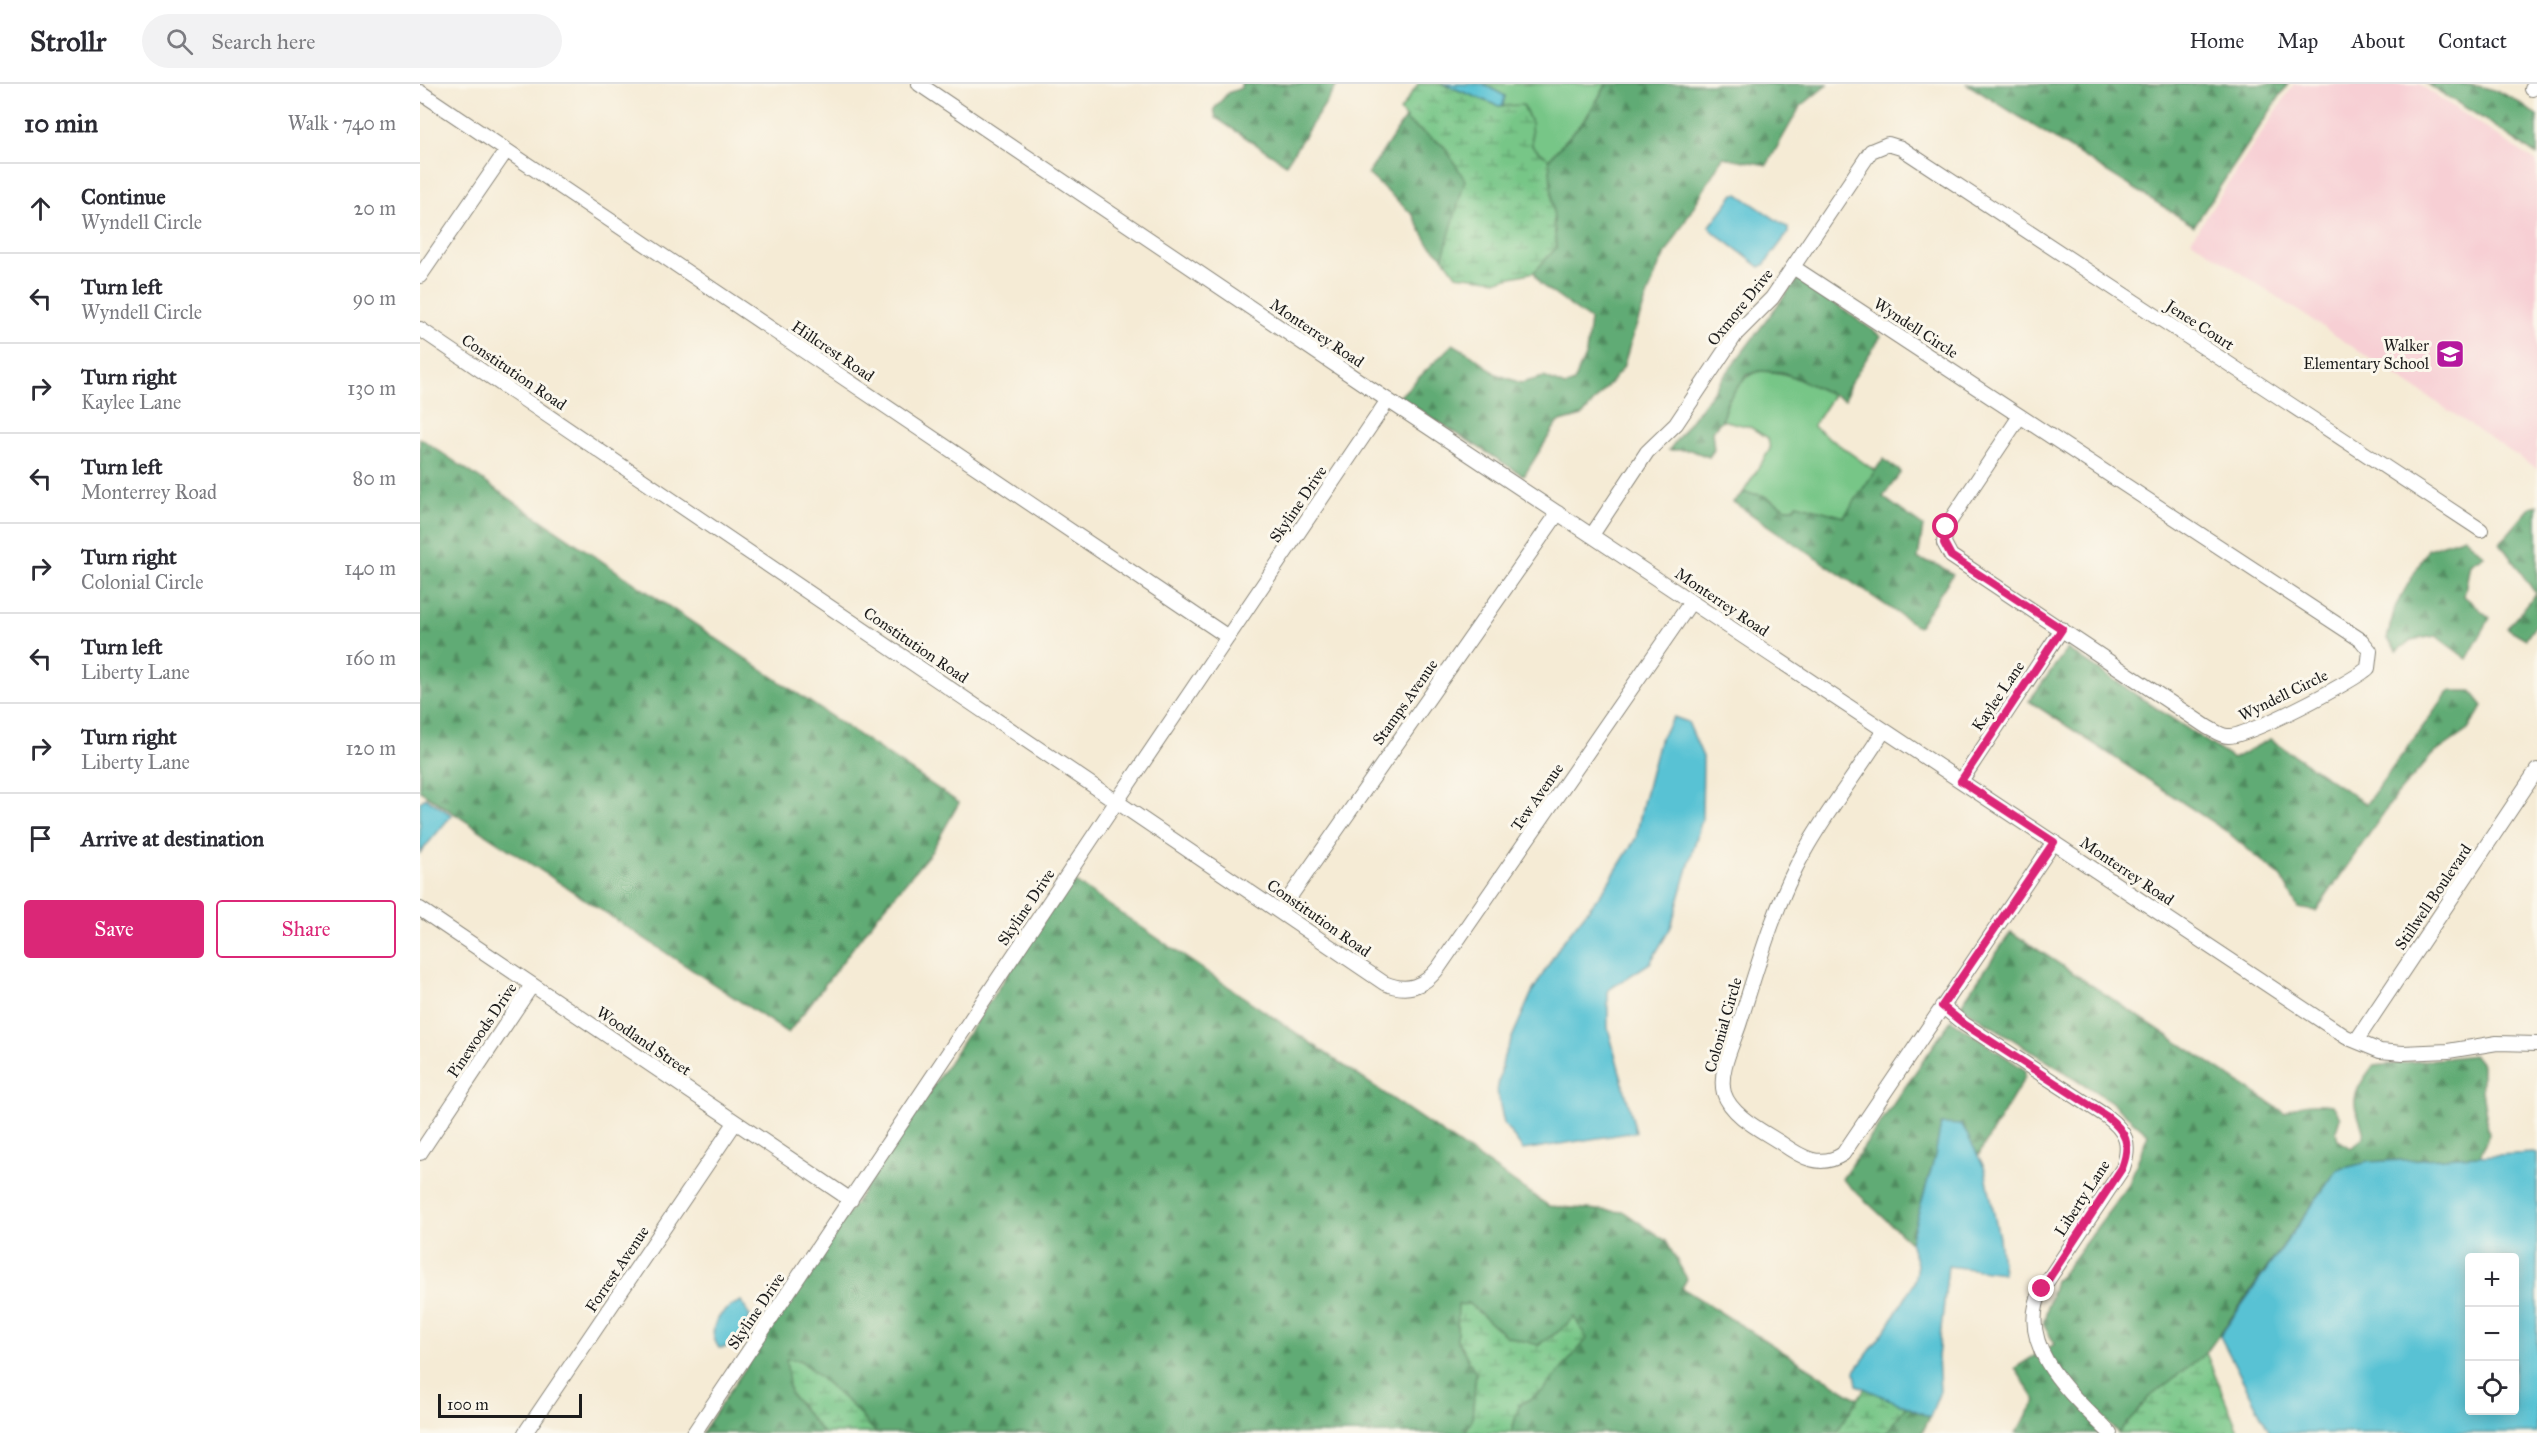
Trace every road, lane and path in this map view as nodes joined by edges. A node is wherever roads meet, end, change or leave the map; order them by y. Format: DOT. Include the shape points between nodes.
graph roads {
  1 [pos="919,84"];
  2 [pos="420,92"];
  3 [pos="1900,148"];
  4 [pos="506,151"];
  5 [pos="1793,267"];
  6 [pos="420,276"];
  7 [pos="420,328"];
  8 [pos="1388,400"];
  9 [pos="2020,416"];
  10 [pos="1558,513"];
  11 [pos="2481,530"];
  12 [pos="1592,535"];
  13 [pos="1691,602"];
  14 [pos="2062,629"];
  15 [pos="1228,637"];
  16 [pos="1884,730"];
  17 [pos="2537,770"];
  18 [pos="1961,781"];
  19 [pos="1117,801"];
  20 [pos="2054,842"];
  21 [pos="420,909"];
  22 [pos="1280,911"];
  23 [pos="531,985"];
  24 [pos="1394,987"];
  25 [pos="1942,1006"];
  26 [pos="2356,1041"];
  27 [pos="2537,1044"];
  28 [pos="735,1122"];
  29 [pos="420,1153"];
  30 [pos="851,1200"];
  31 [pos="525,1433"];
  32 [pos="694,1433"];
  33 [pos="2110,1433"];
  1 -- 8 [label="street, Monterrey Road"];
  2 -- 4 [label="street, Hillcrest Road"];
  3 -- 5 [label="street, Oxmore Drive" via="1887,144 1871,151"];
  3 -- 11 [label="street, Jenee Court"];
  4 -- 6 [label="street"];
  4 -- 15 [label="street, Hillcrest Road"];
  5 -- 9 [label="street, Wyndell Circle"];
  5 -- 12 [label="street, Oxmore Drive" via="1772,298 1736,334 1676,424 1647,452"];
  7 -- 19 [label="street, Constitution Road"];
  8 -- 10 [label="street, Monterrey Road"];
  8 -- 15 [label="street, Skyline Drive"];
  9 -- 14 [label="street, Wyndell Circle" via="1946,527 1944,543 1951,556"];
  9 -- 14 [label="street, Wyndell Circle" via="2361,640 2370,651 2371,660 2368,668 2351,680 2250,731 2228,736 2207,727"];
  10 -- 12 [label="street, Monterrey Road"];
  10 -- 22 [label="street, Stamps Avenue"];
  12 -- 13 [label="street, Monterrey Road"];
  13 -- 16 [label="street, Monterrey Road"];
  13 -- 24 [label="street, Tew Avenue" via="1432,976 1412,988"];
  14 -- 18 [label="street, Kaylee Lane"];
  15 -- 19 [label="street, Skyline Drive"];
  16 -- 18 [label="street, Monterrey Road"];
  16 -- 25 [label="street, Colonial Circle" via="1821,824 1790,882 1724,1071 1726,1098 1752,1123 1804,1158 1834,1160 1849,1146"];
  17 -- 26 [label="street, Stillwell Boulevard"];
  18 -- 20 [label="street, Monterrey Road"];
  19 -- 22 [label="street, Constitution Road"];
  19 -- 30 [label="street, Skyline Drive"];
  20 -- 25 [label="street, Colonial Circle"];
  20 -- 26 [label="street, Monterrey Road"];
  21 -- 23 [label="street, Woodland Street"];
  22 -- 24 [label="street, Constitution Road"];
  23 -- 28 [label="street, Woodland Street"];
  23 -- 29 [label="street, Pinewoods Drive"];
  25 -- 33 [label="street, Liberty Lane" via="2106,1116 2126,1140 2128,1153 2122,1168 2036,1302 2033,1328 2040,1349 2060,1379"];
  26 -- 27 [label="street, Monterrey Road" via="2380,1051 2403,1053 2497,1043"];
  28 -- 30 [label="street, Woodland Street"];
  28 -- 31 [label="street, Forrest Avenue"];
  30 -- 32 [label="street, Skyline Drive"];
}
